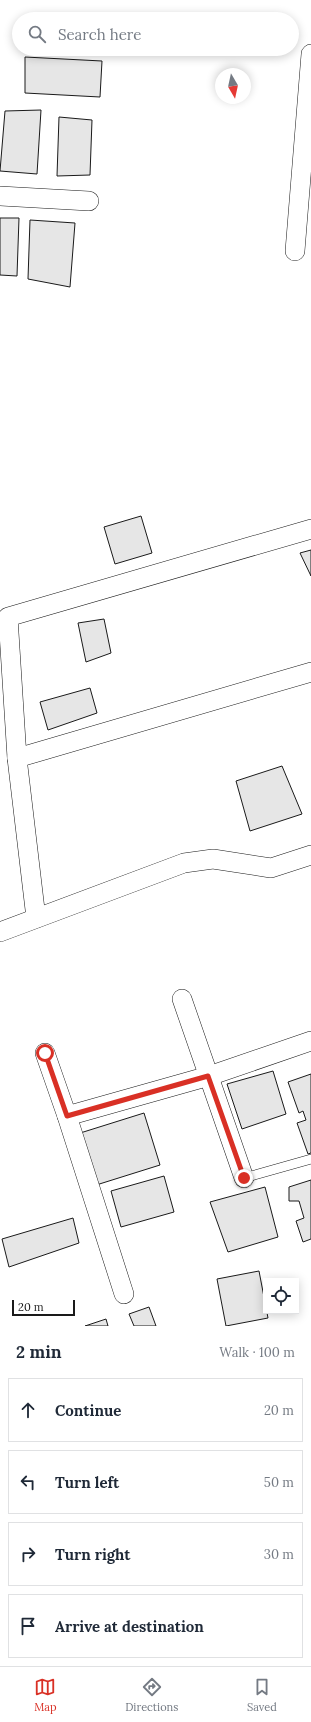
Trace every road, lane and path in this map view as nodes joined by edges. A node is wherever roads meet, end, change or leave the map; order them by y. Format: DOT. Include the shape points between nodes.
graph roads {
  1 [pos="311,54"];
  2 [pos="0,196"];
  3 [pos="89,201"];
  4 [pos="295,251"];
  5 [pos="311,528"];
  6 [pos="311,672"];
  7 [pos="17,758"];
  8 [pos="311,855"];
  9 [pos="36,918"];
  10 [pos="0,932"];
  11 [pos="182,998"];
  12 [pos="311,1041"];
  13 [pos="45,1053"];
  14 [pos="208,1076"];
  15 [pos="67,1116"];
  16 [pos="311,1159"];
  17 [pos="244,1178"];
  18 [pos="124,1294"];
  1 -- 4 [label="street"];
  2 -- 3 [label="street"];
  5 -- 7 [label="street" via="8,617"];
  6 -- 7 [label="street"];
  7 -- 9 [label="street"];
  8 -- 9 [label="street" via="271,868 213,859 184,863"];
  9 -- 10 [label="street"];
  11 -- 14 [label="street"];
  12 -- 14 [label="street"];
  13 -- 15 [label="street"];
  14 -- 15 [label="street"];
  14 -- 17 [label="street"];
  15 -- 18 [label="street"];
  16 -- 17 [label="lane"];
}
